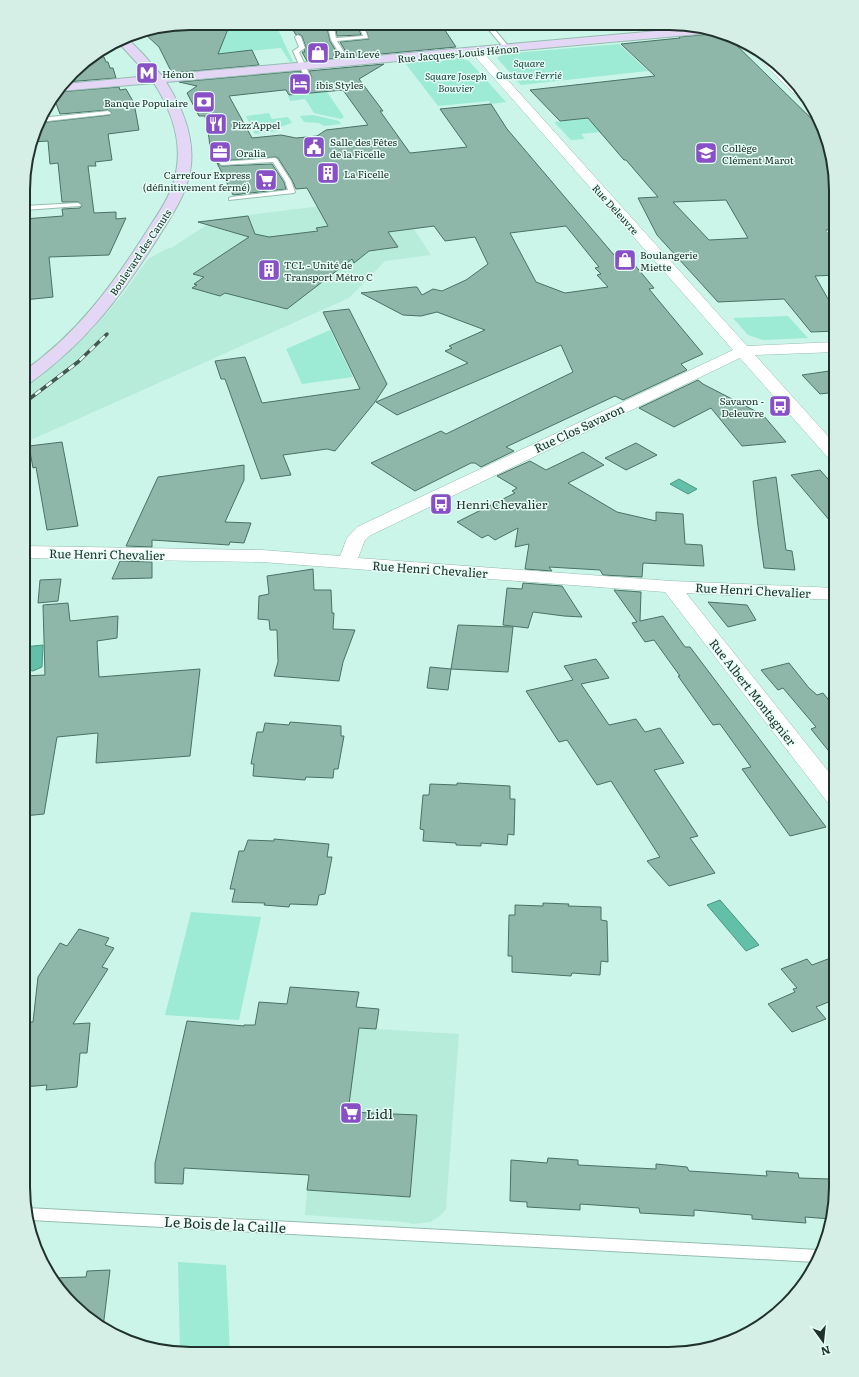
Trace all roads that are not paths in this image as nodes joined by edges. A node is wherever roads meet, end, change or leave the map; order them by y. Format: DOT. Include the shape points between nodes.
graph roads {
  1 [pos="332,30"];
  2 [pos="363,30"];
  3 [pos="492,30"];
  4 [pos="693,32"];
  5 [pos="298,37"];
  6 [pos="334,40"];
  7 [pos="125,43"];
  8 [pos="507,48"];
  9 [pos="476,51"];
  10 [pos="348,63"];
  11 [pos="302,67"];
  12 [pos="308,78"];
  13 [pos="160,80"];
  14 [pos="67,87"];
  15 [pos="108,113"];
  16 [pos="46,119"];
  17 [pos="222,163"];
  18 [pos="230,199"];
  19 [pos="78,205"];
  20 [pos="30,208"];
  21 [pos="829,347"];
  22 [pos="743,350"];
  23 [pos="30,375"];
  24 [pos="829,448"];
  25 [pos="30,552"];
  26 [pos="347,563"];
  27 [pos="671,586"];
  28 [pos="829,594"];
  29 [pos="829,788"];
  30 [pos="32,1214"];
  31 [pos="814,1256"];
  1 -- 6 [label="lane"];
  2 -- 6 [label="lane" via="366,37"];
  3 -- 8 [label="lane"];
  4 -- 8 [label="main road, Rue Jacques-Louis Hénon"];
  5 -- 11 [label="lane" via="302,48 296,51"];
  6 -- 10 [label="lane"];
  7 -- 13 [label="main road, Boulevard des Canuts"];
  8 -- 9 [label="main road, Rue Jacques-Louis Hénon"];
  9 -- 10 [label="main road, Rue Jacques-Louis Hénon"];
  9 -- 22 [label="street, Rue Deleuvre"];
  10 -- 11 [label="main road, Rue Jacques-Louis Hénon"];
  11 -- 12 [label="lane"];
  11 -- 13 [label="main road, Rue Jacques-Louis Hénon"];
  13 -- 14 [label="main road, Rue Jacques-Louis Hénon"];
  13 -- 23 [label="main road, Boulevard des Canuts" via="173,103 184,139 185,159 174,202 114,291 88,324 50,361"];
  15 -- 16 [label="lane"];
  17 -- 18 [label="lane" via="275,160 292,192"];
  19 -- 20 [label="lane"];
  21 -- 22 [label="street, Rue Clos Savaron"];
  22 -- 24 [label="street, Rue Deleuvre"];
  22 -- 26 [label="street, Rue Clos Savaron" via="364,530 356,538"];
  25 -- 26 [label="street, Rue Henri Chevalier" via="262,556"];
  26 -- 27 [label="street, Rue Henri Chevalier"];
  27 -- 28 [label="street, Rue Henri Chevalier"];
  27 -- 29 [label="street, Rue Albert Montagnier"];
  30 -- 31 [label="lane, Le Bois de la Caille"];
}
